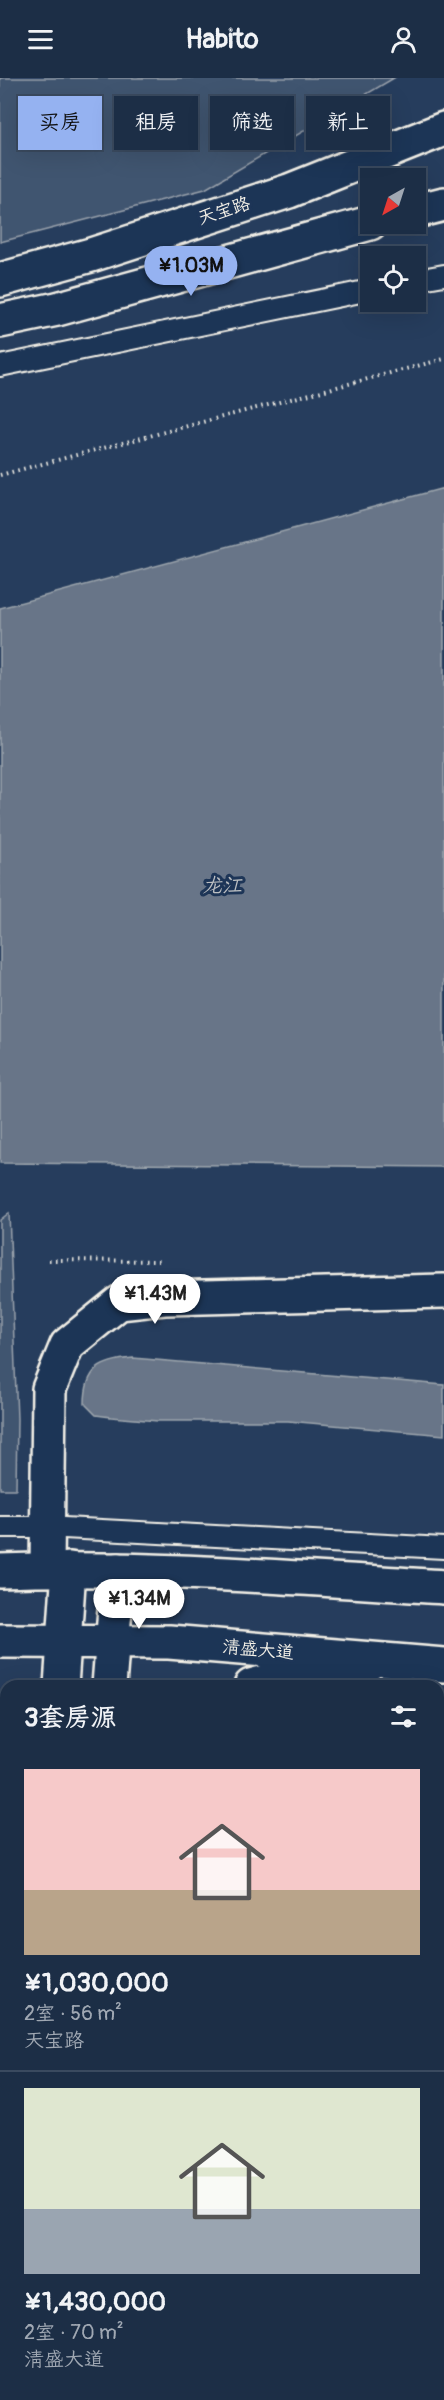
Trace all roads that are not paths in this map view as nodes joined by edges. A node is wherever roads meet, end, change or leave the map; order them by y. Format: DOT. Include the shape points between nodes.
graph roads {
  1 [pos="444,129"];
  2 [pos="444,204"];
  3 [pos="426,208"];
  4 [pos="360,226"];
  5 [pos="444,274"];
  6 [pos="426,278"];
  7 [pos="0,280"];
  8 [pos="360,292"];
  9 [pos="0,321"];
  10 [pos="0,366"];
  11 [pos="444,1291"];
  12 [pos="0,1527"];
  13 [pos="45,1527"];
  14 [pos="444,1548"];
  15 [pos="58,1569"];
  16 [pos="118,1570"];
  17 [pos="0,1571"];
  18 [pos="444,1587"];
  19 [pos="0,1641"];
  20 [pos="64,1641"];
  21 [pos="113,1642"];
  22 [pos="392,1662"];
  23 [pos="444,1665"];
  24 [pos="62,1680"];
  25 [pos="110,1680"];
  26 [pos="273,1680"];
  1 -- 7 [label="street, 天宝路" via="289,191"];
  2 -- 3 [label="street"];
  4 -- 9 [label="street"];
  5 -- 6 [label="lane"];
  8 -- 10 [label="lane"];
  11 -- 13 [label="street" via="164,1298 119,1303 67,1345 49,1389"];
  12 -- 13 [label="lane"];
  13 -- 14 [label="lane"];
  13 -- 15 [label="street"];
  15 -- 16 [label="street"];
  15 -- 17 [label="street"];
  15 -- 20 [label="street"];
  16 -- 18 [label="street"];
  16 -- 21 [label="street"];
  19 -- 20 [label="street, 清盛大道"];
  20 -- 21 [label="street, 清盛大道"];
  20 -- 24 [label="street"];
  21 -- 22 [label="street, 清盛大道" via="169,1642"];
  21 -- 25 [label="street"];
  22 -- 23 [label="street, 清盛大道"];
  22 -- 26 [label="street"];
}
